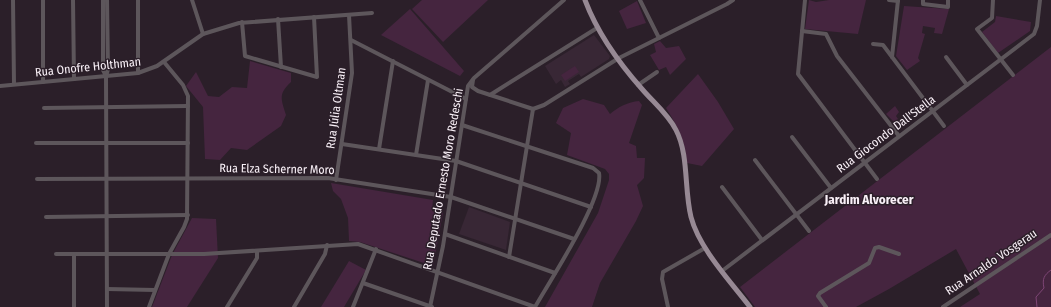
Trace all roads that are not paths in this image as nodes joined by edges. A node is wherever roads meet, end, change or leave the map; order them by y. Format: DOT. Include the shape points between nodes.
graph roads {
  1 [pos="13,0"];
  2 [pos="43,0"];
  3 [pos="73,0"];
  4 [pos="103,0"];
  5 [pos="107,0"];
  6 [pos="138,0"];
  7 [pos="192,0"];
  8 [pos="564,0"];
  9 [pos="640,0"];
  10 [pos="733,0"];
  11 [pos="805,0"];
  12 [pos="889,0"];
  13 [pos="898,0"];
  14 [pos="923,0"];
  15 [pos="948,0"];
  16 [pos="994,0"];
  17 [pos="1040,0"];
  18 [pos="587,1"];
  19 [pos="372,13"];
  20 [pos="349,15"];
  21 [pos="314,17"];
  22 [pos="278,20"];
  23 [pos="242,22"];
  24 [pos="597,28"];
  25 [pos="802,31"];
  26 [pos="203,34"];
  27 [pos="659,38"];
  28 [pos="351,40"];
  29 [pos="873,44"];
  30 [pos="892,57"];
  31 [pos="946,57"];
  32 [pos="619,58"];
  33 [pos="1000,59"];
  34 [pos="392,61"];
  35 [pos="164,62"];
  36 [pos="281,66"];
  37 [pos="657,72"];
  38 [pos="138,74"];
  39 [pos="1012,75"];
  40 [pos="106,77"];
  41 [pos="474,78"];
  42 [pos="74,79"];
  43 [pos="428,80"];
  44 [pos="43,82"];
  45 [pos="14,84"];
  46 [pos="638,85"];
  47 [pos="967,85"];
  48 [pos="0,86"];
  49 [pos="478,91"];
  50 [pos="490,95"];
  51 [pos="466,99"];
  52 [pos="188,106"];
  53 [pos="106,107"];
  54 [pos="44,108"];
  55 [pos="533,109"];
  56 [pos="933,110"];
  57 [pos="462,124"];
  58 [pos="944,126"];
  59 [pos="899,136"];
  60 [pos="792,137"];
  61 [pos="36,143"];
  62 [pos="106,143"];
  63 [pos="188,143"];
  64 [pos="342,144"];
  65 [pos="527,146"];
  66 [pos="379,150"];
  67 [pos="416,155"];
  68 [pos="755,160"];
  69 [pos="456,161"];
  70 [pos="865,162"];
  71 [pos="188,178"];
  72 [pos="37,179"];
  73 [pos="106,179"];
  74 [pos="877,179"];
  75 [pos="336,180"];
  76 [pos="521,183"];
  77 [pos="722,187"];
  78 [pos="830,188"];
  79 [pos="451,197"];
  80 [pos="591,208"];
  81 [pos="797,214"];
  82 [pos="188,215"];
  83 [pos="106,216"];
  84 [pos="46,217"];
  85 [pos="515,219"];
  86 [pos="809,231"];
  87 [pos="445,234"];
  88 [pos="1051,235"];
  89 [pos="574,240"];
  90 [pos="762,240"];
  91 [pos="327,245"];
  92 [pos="706,248"];
  93 [pos="376,249"];
  94 [pos="257,250"];
  95 [pos="56,254"];
  96 [pos="74,254"];
  97 [pos="107,254"];
  98 [pos="169,254"];
  99 [pos="899,254"];
  100 [pos="509,257"];
  101 [pos="438,271"];
  102 [pos="722,271"];
  103 [pos="555,273"];
  104 [pos="363,283"];
  105 [pos="107,290"];
  106 [pos="155,290"];
  107 [pos="74,307"];
  108 [pos="107,307"];
  109 [pos="149,307"];
  110 [pos="228,307"];
  111 [pos="294,307"];
  112 [pos="352,307"];
  113 [pos="430,307"];
  114 [pos="535,307"];
  115 [pos="668,307"];
  116 [pos="750,307"];
  117 [pos="826,307"];
  118 [pos="943,307"];
  1 -- 45 [label="street"];
  2 -- 44 [label="street"];
  3 -- 42 [label="street"];
  4 -- 40 [label="street" via="103,70"];
  5 -- 40 [label="street"];
  6 -- 38 [label="street"];
  7 -- 26 [label="street"];
  8 -- 41 [label="street, Rua Deputado Ernesto Moro Redeschi"];
  9 -- 27 [label="street"];
  10 -- 27 [label="street"];
  11 -- 25 [label="street"];
  12 -- 13 [label="street"];
  13 -- 30 [label="street"];
  14 -- 15 [label="street" via="923,4 948,7"];
  16 -- 33 [label="street" via="992,18 977,29"];
  17 -- 33 [label="street, Rua Giocondo Dall'Stella" via="1036,32"];
  18 -- 24 [label="main road"];
  19 -- 20 [label="street, Rua Onofre Holthman"];
  20 -- 21 [label="street, Rua Onofre Holthman"];
  20 -- 28 [label="street, Rua Júlia Oltman"];
  21 -- 22 [label="street, Rua Onofre Holthman"];
  21 -- 36 [label="street" via="317,77"];
  22 -- 23 [label="street, Rua Onofre Holthman"];
  22 -- 36 [label="street"];
  23 -- 26 [label="street, Rua Onofre Holthman"];
  23 -- 36 [label="street" via="244,56"];
  24 -- 32 [label="main road"];
  24 -- 50 [label="street"];
  25 -- 59 [label="street" via="826,34 837,56"];
  25 -- 70 [label="street" via="798,74"];
  26 -- 35 [label="street, Rua Onofre Holthman"];
  27 -- 32 [label="street"];
  28 -- 34 [label="street"];
  28 -- 64 [label="street, Rua Júlia Oltman" via="352,80"];
  29 -- 30 [label="street" via="883,45"];
  30 -- 56 [label="street"];
  31 -- 47 [label="street"];
  32 -- 46 [label="main road"];
  32 -- 55 [label="street" via="544,105"];
  33 -- 39 [label="street"];
  33 -- 47 [label="street, Rua Giocondo Dall'Stella"];
  34 -- 43 [label="street"];
  34 -- 66 [label="street"];
  35 -- 38 [label="street, Rua Onofre Holthman"];
  35 -- 52 [label="street" via="185,88"];
  37 -- 46 [label="street"];
  38 -- 40 [label="street, Rua Onofre Holthman"];
  40 -- 42 [label="street, Rua Onofre Holthman"];
  40 -- 53 [label="street"];
  41 -- 49 [label="street" via="472,86"];
  41 -- 51 [label="street, Rua Deputado Ernesto Moro Redeschi" via="468,86"];
  42 -- 44 [label="street, Rua Onofre Holthman"];
  43 -- 51 [label="street"];
  43 -- 67 [label="street"];
  44 -- 45 [label="street, Rua Onofre Holthman"];
  45 -- 48 [label="street, Rua Onofre Holthman"];
  46 -- 92 [label="main road" via="670,121 680,137 691,216"];
  47 -- 56 [label="street, Rua Giocondo Dall'Stella"];
  49 -- 50 [label="street"];
  49 -- 51 [label="street" via="469,93"];
  50 -- 55 [label="street"];
  51 -- 57 [label="street, Rua Deputado Ernesto Moro Redeschi"];
  52 -- 53 [label="street"];
  52 -- 63 [label="street"];
  53 -- 54 [label="street"];
  53 -- 62 [label="street"];
  55 -- 65 [label="street"];
  56 -- 58 [label="street"];
  56 -- 59 [label="street, Rua Giocondo Dall'Stella"];
  57 -- 65 [label="street"];
  57 -- 69 [label="street, Rua Deputado Ernesto Moro Redeschi"];
  59 -- 70 [label="street, Rua Giocondo Dall'Stella"];
  60 -- 78 [label="street"];
  61 -- 62 [label="street"];
  62 -- 63 [label="street"];
  62 -- 73 [label="street"];
  63 -- 71 [label="street"];
  64 -- 66 [label="street"];
  64 -- 75 [label="street, Rua Júlia Oltman"];
  65 -- 76 [label="street"];
  65 -- 80 [label="street" via="594,168 599,173 599,183"];
  66 -- 67 [label="street"];
  67 -- 69 [label="street"];
  68 -- 81 [label="street"];
  69 -- 76 [label="street"];
  69 -- 79 [label="street, Rua Deputado Ernesto Moro Redeschi"];
  70 -- 74 [label="street"];
  70 -- 78 [label="street, Rua Giocondo Dall'Stella"];
  71 -- 73 [label="street, Rua Elza Scherner Moro"];
  71 -- 75 [label="street, Rua Elza Scherner Moro"];
  71 -- 82 [label="street"];
  72 -- 73 [label="street, Rua Elza Scherner Moro"];
  73 -- 83 [label="street"];
  75 -- 79 [label="street, Rua Elza Scherner Moro"];
  76 -- 80 [label="street"];
  76 -- 85 [label="street"];
  77 -- 90 [label="street"];
  78 -- 81 [label="street, Rua Giocondo Dall'Stella"];
  79 -- 85 [label="street, Rua Elza Scherner Moro"];
  79 -- 87 [label="street, Rua Deputado Ernesto Moro Redeschi"];
  80 -- 89 [label="street"];
  81 -- 86 [label="street"];
  81 -- 90 [label="street, Rua Giocondo Dall'Stella"];
  82 -- 83 [label="street"];
  82 -- 98 [label="street" via="184,228"];
  83 -- 84 [label="street"];
  83 -- 97 [label="street"];
  85 -- 89 [label="street, Rua Elza Scherner Moro"];
  85 -- 100 [label="street"];
  87 -- 100 [label="street"];
  87 -- 101 [label="street, Rua Deputado Ernesto Moro Redeschi"];
  88 -- 118 [label="street, Rua Arnaldo Vosgerau"];
  89 -- 103 [label="street"];
  90 -- 102 [label="street, Rua Giocondo Dall'Stella"];
  91 -- 93 [label="street" via="354,243"];
  91 -- 94 [label="street"];
  91 -- 111 [label="street" via="325,254"];
  92 -- 102 [label="main road"];
  92 -- 115 [label="street" via="662,274"];
  93 -- 101 [label="street"];
  93 -- 104 [label="street"];
  94 -- 98 [label="street" via="214,254"];
  94 -- 110 [label="street" via="257,258"];
  95 -- 96 [label="street"];
  96 -- 97 [label="street"];
  96 -- 107 [label="street"];
  97 -- 98 [label="street"];
  97 -- 105 [label="street"];
  98 -- 106 [label="street"];
  99 -- 117 [label="street" via="879,247 874,248 869,263 820,293 818,296"];
  100 -- 103 [label="street"];
  101 -- 113 [label="street, Rua Deputado Ernesto Moro Redeschi"];
  101 -- 114 [label="street"];
  102 -- 116 [label="main road"];
  103 -- 114 [label="street"];
  104 -- 112 [label="street"];
  104 -- 113 [label="street"];
  105 -- 106 [label="street"];
  105 -- 108 [label="street"];
  106 -- 109 [label="street"];
}
